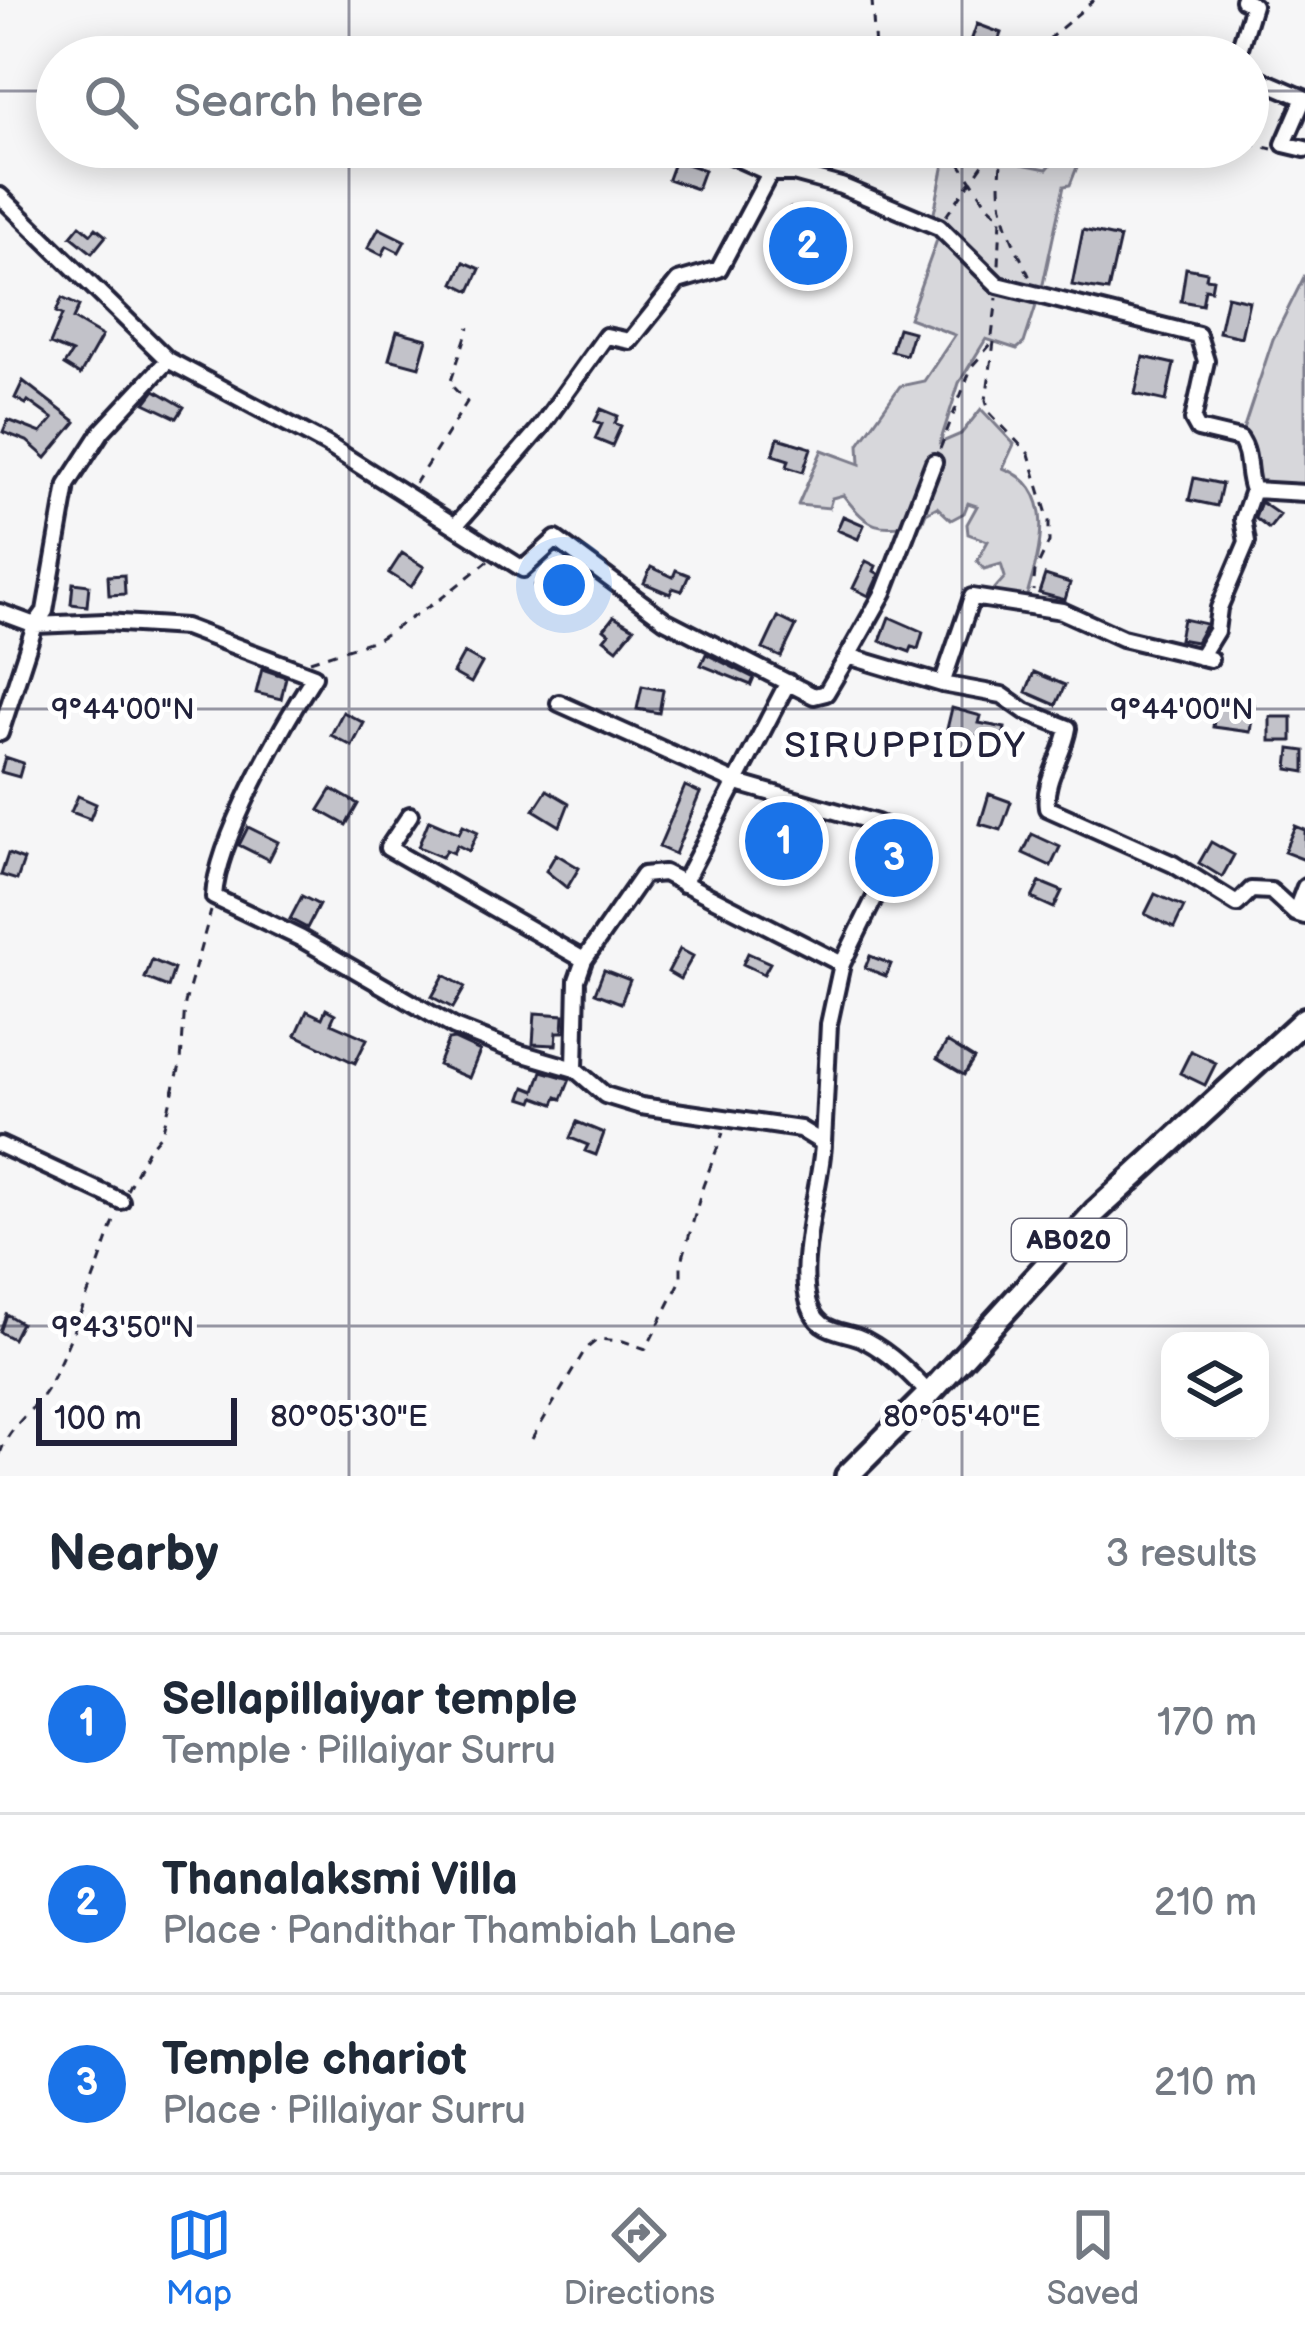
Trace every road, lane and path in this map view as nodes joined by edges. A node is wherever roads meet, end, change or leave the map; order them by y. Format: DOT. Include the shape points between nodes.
graph roads {
  1 [pos="872,0"];
  2 [pos="1094,0"];
  3 [pos="1243,0"];
  4 [pos="874,36"];
  5 [pos="1052,36"];
  6 [pos="1243,36"];
  7 [pos="1269,83"];
  8 [pos="1284,143"];
  9 [pos="1269,148"];
  10 [pos="1305,149"];
  11 [pos="759,168"];
  12 [pos="966,168"];
  13 [pos="982,168"];
  14 [pos="1000,168"];
  15 [pos="770,173"];
  16 [pos="973,177"];
  17 [pos="0,196"];
  18 [pos="1001,217"];
  19 [pos="939,227"];
  20 [pos="998,284"];
  21 [pos="1037,292"];
  22 [pos="470,327"];
  23 [pos="995,328"];
  24 [pos="169,360"];
  25 [pos="934,462"];
  26 [pos="1253,490"];
  27 [pos="404,491"];
  28 [pos="1305,494"];
  29 [pos="456,525"];
  30 [pos="498,552"];
  31 [pos="1031,606"];
  32 [pos="0,612"];
  33 [pos="35,625"];
  34 [pos="848,656"];
  35 [pos="291,668"];
  36 [pos="788,682"];
  37 [pos="942,684"];
  38 [pos="560,703"];
  39 [pos="0,733"];
  40 [pos="737,783"];
  41 [pos="410,815"];
  42 [pos="683,884"];
  43 [pos="1305,887"];
  44 [pos="214,897"];
  45 [pos="1300,914"];
  46 [pos="584,960"];
  47 [pos="842,964"];
  48 [pos="1305,1019"];
  49 [pos="575,1070"];
  50 [pos="728,1120"];
  51 [pos="823,1143"];
  52 [pos="0,1145"];
  53 [pos="121,1201"];
  54 [pos="929,1394"];
  55 [pos="532,1439"];
  56 [pos="0,1454"];
  57 [pos="847,1476"];
  1 -- 4 [label="path"];
  2 -- 5 [label="path"];
  3 -- 6 [label="street" via="1253,5"];
  7 -- 8 [label="street" via="1304,98"];
  8 -- 9 [label="path"];
  8 -- 10 [label="street"];
  11 -- 15 [label="street"];
  12 -- 16 [label="path"];
  13 -- 16 [label="path"];
  14 -- 18 [label="path"];
  15 -- 19 [label="street" via="841,186"];
  15 -- 29 [label="street" via="719,269 678,280 630,341 606,336"];
  16 -- 18 [label="path"];
  16 -- 19 [label="path"];
  17 -- 24 [label="street"];
  18 -- 20 [label="path"];
  18 -- 21 [label="path"];
  19 -- 20 [label="street"];
  20 -- 21 [label="street"];
  20 -- 23 [label="path"];
  21 -- 26 [label="street" via="1198,335 1206,361 1193,420 1198,429 1240,439"];
  22 -- 27 [label="path" via="450,384 467,402 420,480"];
  23 -- 25 [label="path"];
  23 -- 31 [label="path" via="986,400 1029,454 1049,521"];
  24 -- 27 [label="street"];
  24 -- 33 [label="street" via="102,431 67,485 45,611"];
  25 -- 34 [label="street" via="884,592"];
  26 -- 28 [label="street"];
  26 -- 31 [label="street" via="1243,519 1246,542 1205,658"];
  27 -- 29 [label="street"];
  29 -- 30 [label="street"];
  30 -- 35 [label="path" via="378,638"];
  30 -- 36 [label="street" via="523,569 556,539 665,620"];
  31 -- 37 [label="street" via="972,597"];
  32 -- 33 [label="street"];
  33 -- 35 [label="street" via="184,627"];
  33 -- 39 [label="street"];
  34 -- 36 [label="street" via="826,693 814,696"];
  34 -- 37 [label="street"];
  35 -- 44 [label="street" via="314,676 244,808 215,875"];
  36 -- 40 [label="street"];
  37 -- 45 [label="street" via="1002,695 1068,728 1047,808 1173,864 1237,904 1251,890 1271,891"];
  38 -- 40 [label="street"];
  40 -- 42 [label="street"];
  40 -- 47 [label="street" via="877,823 914,846 901,877 878,891"];
  41 -- 46 [label="street" via="388,848"];
  42 -- 46 [label="street" via="664,873 643,875"];
  42 -- 47 [label="street"];
  43 -- 45 [label="street"];
  44 -- 49 [label="street" via="454,1027"];
  44 -- 53 [label="path" via="162,1133"];
  46 -- 49 [label="street" via="574,1001"];
  47 -- 51 [label="street" via="829,1024"];
  48 -- 54 [label="main road, AB020" via="1095,1212"];
  49 -- 50 [label="street" via="623,1101"];
  50 -- 51 [label="street" via="800,1129"];
  50 -- 55 [label="path" via="681,1280 646,1349 598,1340 585,1350"];
  51 -- 54 [label="street" via="805,1239 811,1307 817,1321 902,1364"];
  52 -- 53 [label="street"];
  53 -- 56 [label="path" via="46,1391"];
  54 -- 57 [label="main road, AB020"];
}
